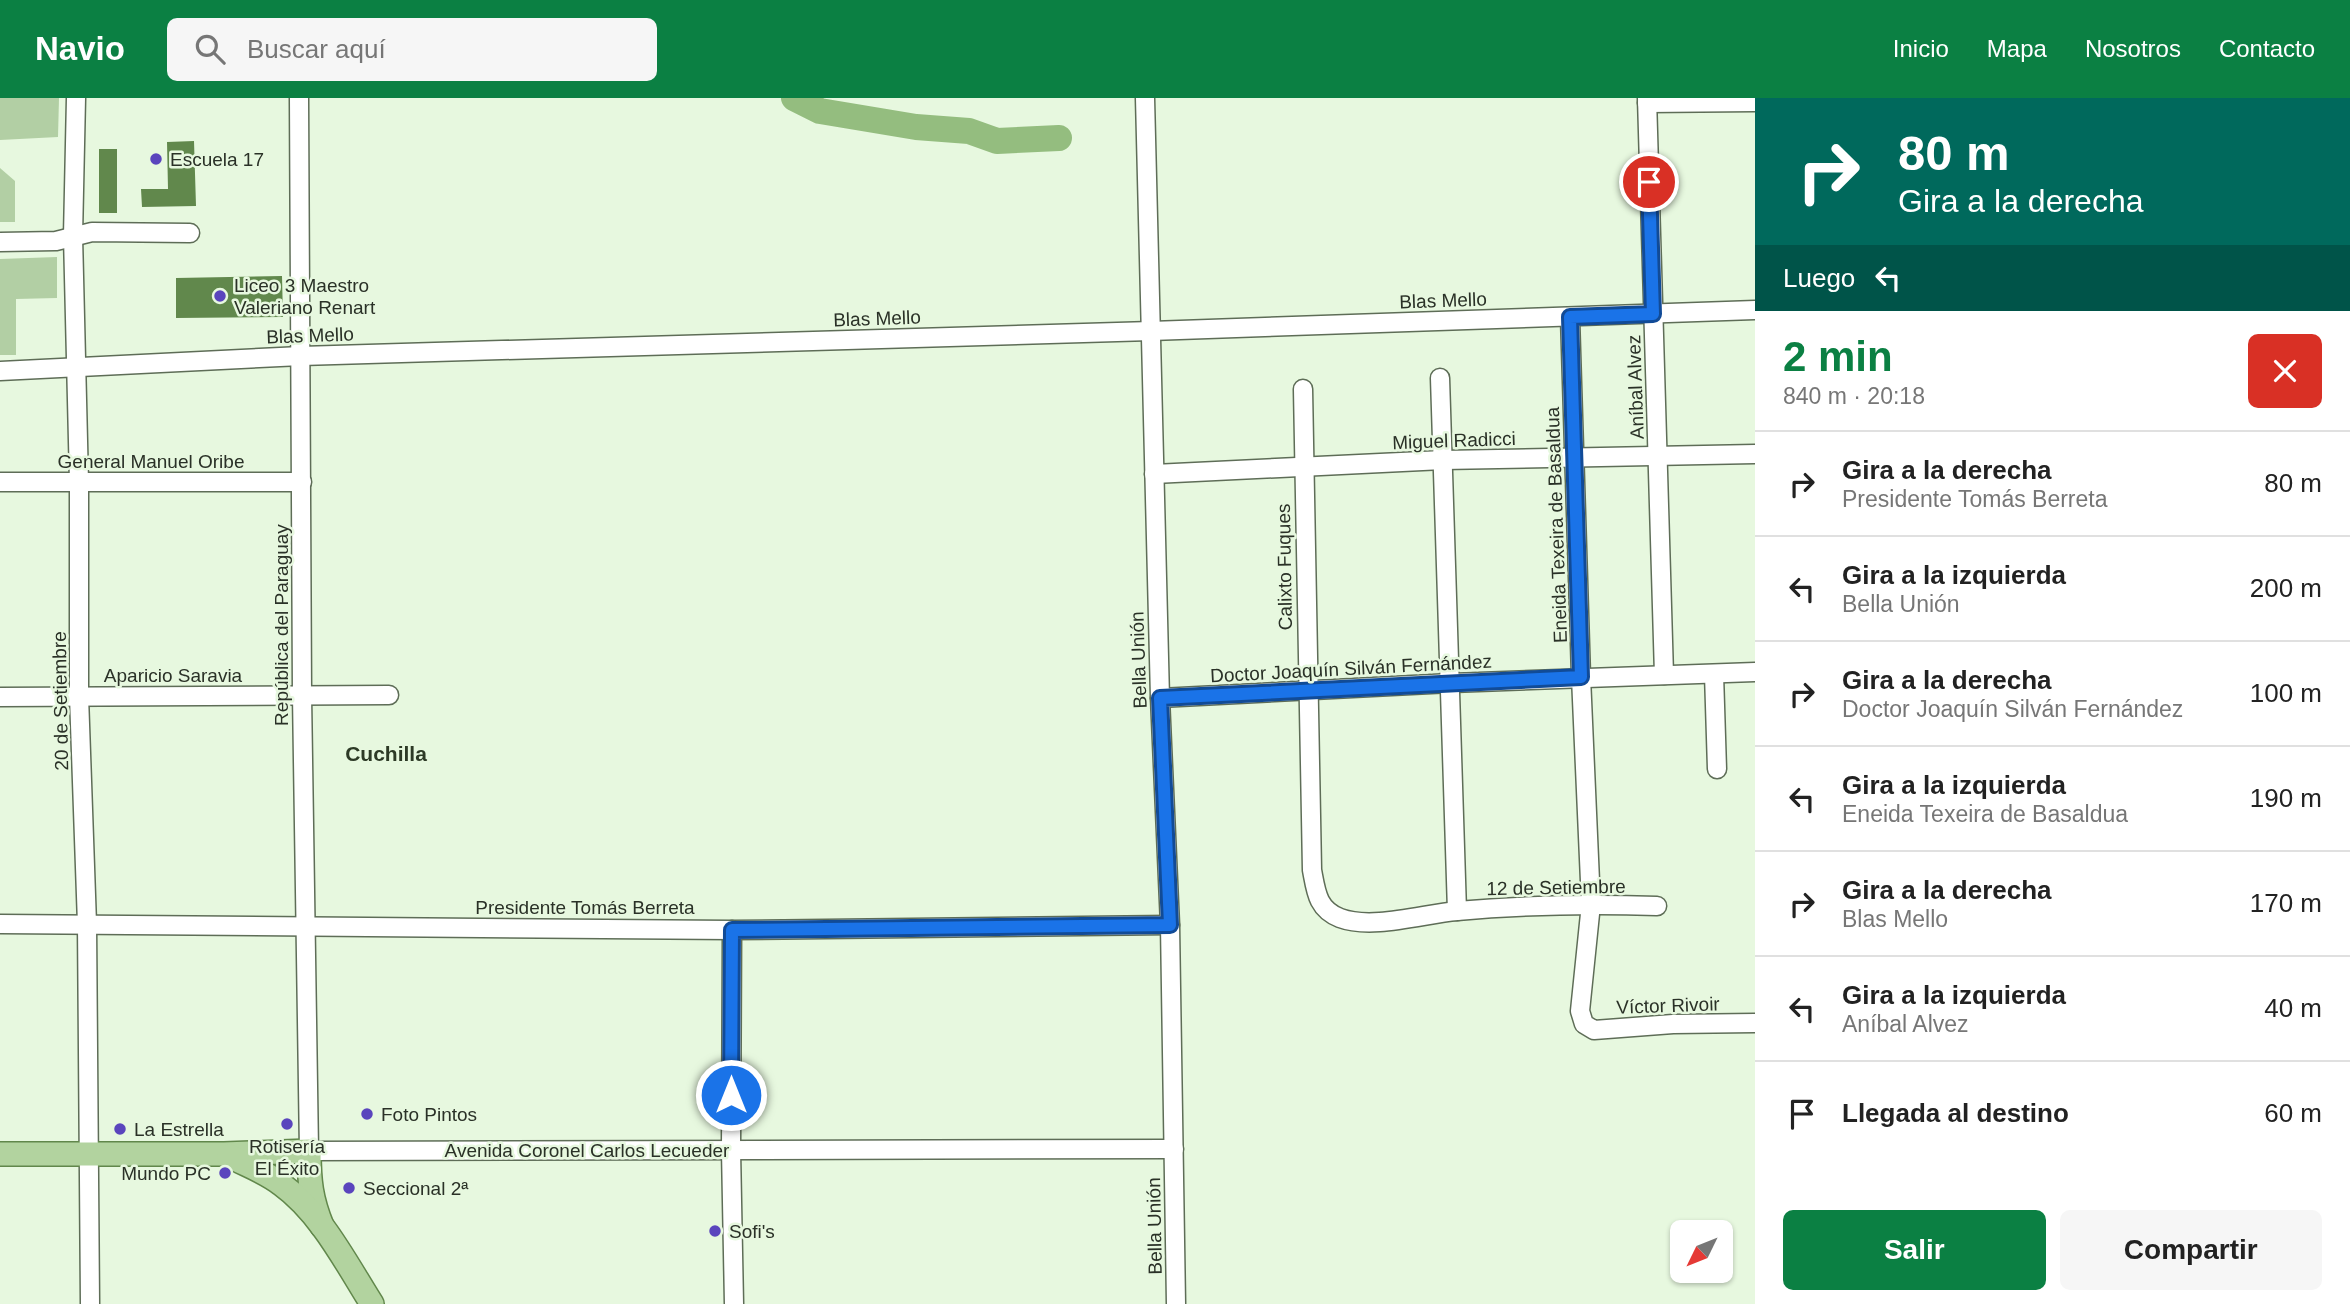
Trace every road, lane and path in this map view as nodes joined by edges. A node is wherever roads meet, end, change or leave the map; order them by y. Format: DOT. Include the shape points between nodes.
graph roads {
  1 [pos="76,98"];
  2 [pos="299,98"];
  3 [pos="1145,98"];
  4 [pos="1647,101"];
  5 [pos="1755,102"];
  6 [pos="190,233"];
  7 [pos="74,236"];
  8 [pos="0,242"];
  9 [pos="1755,310"];
  10 [pos="1653,314"];
  11 [pos="1570,317"];
  12 [pos="1150,331"];
  13 [pos="301,356"];
  14 [pos="76,368"];
  15 [pos="0,371"];
  16 [pos="1440,378"];
  17 [pos="1303,389"];
  18 [pos="1755,454"];
  19 [pos="1659,455"];
  20 [pos="1576,458"];
  21 [pos="1443,460"];
  22 [pos="1304,467"];
  23 [pos="1154,474"];
  24 [pos="0,482"];
  25 [pos="79,482"];
  26 [pos="302,482"];
  27 [pos="1755,672"];
  28 [pos="1714,674"];
  29 [pos="1664,675"];
  30 [pos="1581,677"];
  31 [pos="1451,683"];
  32 [pos="1308,691"];
  33 [pos="302,695"];
  34 [pos="389,695"];
  35 [pos="0,696"];
  36 [pos="79,696"];
  37 [pos="1160,698"];
  38 [pos="1717,769"];
  39 [pos="1312,870"];
  40 [pos="1591,904"];
  41 [pos="1657,906"];
  42 [pos="1457,911"];
  43 [pos="0,924"];
  44 [pos="87,924"];
  45 [pos="1170,925"];
  46 [pos="305,926"];
  47 [pos="732,930"];
  48 [pos="1755,1023"];
  49 [pos="1584,1024"];
  50 [pos="1174,1149"];
  51 [pos="731,1150"];
  52 [pos="309,1151"];
  53 [pos="88,1153"];
  54 [pos="0,1154"];
  55 [pos="223,1154"];
  56 [pos="322,1226"];
  57 [pos="90,1304"];
  58 [pos="372,1304"];
  59 [pos="734,1304"];
  60 [pos="1176,1304"];
  1 -- 7 [label="street, 20 de Setiembre"];
  2 -- 13 [label="street, República del Paraguay"];
  3 -- 12 [label="street, Bella Unión"];
  4 -- 5 [label="street"];
  4 -- 10 [label="street, Aníbal Alvez"];
  6 -- 7 [label="street" via="92,232"];
  7 -- 8 [label="street" via="56,241"];
  7 -- 14 [label="street, 20 de Setiembre"];
  9 -- 10 [label="street, Blas Mello"];
  10 -- 11 [label="street, Blas Mello"];
  10 -- 19 [label="street, Aníbal Alvez"];
  11 -- 12 [label="street, Blas Mello"];
  11 -- 20 [label="street, Eneida Texeira de Basaldua"];
  12 -- 13 [label="street, Blas Mello"];
  12 -- 23 [label="street, Bella Unión"];
  13 -- 14 [label="street, Blas Mello"];
  13 -- 26 [label="street, República del Paraguay"];
  14 -- 15 [label="street, Blas Mello"];
  14 -- 25 [label="street, 20 de Setiembre"];
  16 -- 21 [label="street"];
  17 -- 22 [label="street, Calixto Fuques"];
  18 -- 19 [label="street, Miguel Radicci"];
  19 -- 20 [label="street, Miguel Radicci"];
  19 -- 29 [label="street, Aníbal Alvez"];
  20 -- 21 [label="street, Miguel Radicci"];
  20 -- 30 [label="street, Eneida Texeira de Basaldua"];
  21 -- 22 [label="street, Miguel Radicci"];
  21 -- 31 [label="street"];
  22 -- 23 [label="street, Miguel Radicci"];
  22 -- 32 [label="street, Calixto Fuques"];
  23 -- 37 [label="street, Bella Unión"];
  24 -- 25 [label="street, General Manuel Oribe"];
  25 -- 26 [label="street, General Manuel Oribe"];
  25 -- 36 [label="street, 20 de Setiembre"];
  26 -- 33 [label="street, República del Paraguay"];
  27 -- 28 [label="street, Doctor Joaquín Silván Fernández"];
  28 -- 29 [label="street, Doctor Joaquín Silván Fernández"];
  28 -- 38 [label="street"];
  29 -- 30 [label="street, Doctor Joaquín Silván Fernández"];
  30 -- 31 [label="street, Doctor Joaquín Silván Fernández"];
  30 -- 40 [label="street, Eneida Texeira de Basaldua"];
  31 -- 32 [label="street, Doctor Joaquín Silván Fernández"];
  31 -- 42 [label="street"];
  32 -- 37 [label="street, Doctor Joaquín Silván Fernández"];
  32 -- 39 [label="street, Calixto Fuques"];
  33 -- 34 [label="street, Aparicio Saravia"];
  33 -- 36 [label="street, Aparicio Saravia"];
  33 -- 46 [label="street, República del Paraguay"];
  35 -- 36 [label="street, Aparicio Saravia"];
  36 -- 44 [label="street, 20 de Setiembre"];
  37 -- 45 [label="street, Bella Unión"];
  39 -- 42 [label="street, 12 de Setiembre" via="1319,902 1336,916 1354,922"];
  40 -- 41 [label="street, 12 de Setiembre"];
  40 -- 42 [label="street, 12 de Setiembre"];
  40 -- 49 [label="street, Eneida Texeira de Basaldua" via="1580,1012"];
  43 -- 44 [label="street, Presidente Tomás Berreta"];
  44 -- 46 [label="street, Presidente Tomás Berreta"];
  44 -- 53 [label="street, 20 de Setiembre"];
  45 -- 47 [label="street, Presidente Tomás Berreta"];
  45 -- 50 [label="street, Bella Unión"];
  46 -- 47 [label="street, Presidente Tomás Berreta"];
  46 -- 52 [label="street, República del Paraguay"];
  47 -- 51 [label="street"];
  48 -- 49 [label="street, Víctor Rivoir" via="1594,1030"];
  50 -- 51 [label="street, Avenida Coronel Carlos Lecueder"];
  50 -- 60 [label="street, Bella Unión"];
  51 -- 52 [label="street, Avenida Coronel Carlos Lecueder"];
  51 -- 59 [label="street"];
  52 -- 55 [label="main road, Avenida Coronel Carlos Lecueder"];
  52 -- 56 [label="main road" via="312,1201"];
  53 -- 54 [label="main road, Avenida Coronel Carlos Lecueder"];
  53 -- 55 [label="main road, Avenida Coronel Carlos Lecueder"];
  53 -- 57 [label="street, 20 de Setiembre"];
  55 -- 56 [label="main road" via="282,1184"];
  56 -- 58 [label="main road"];
}
